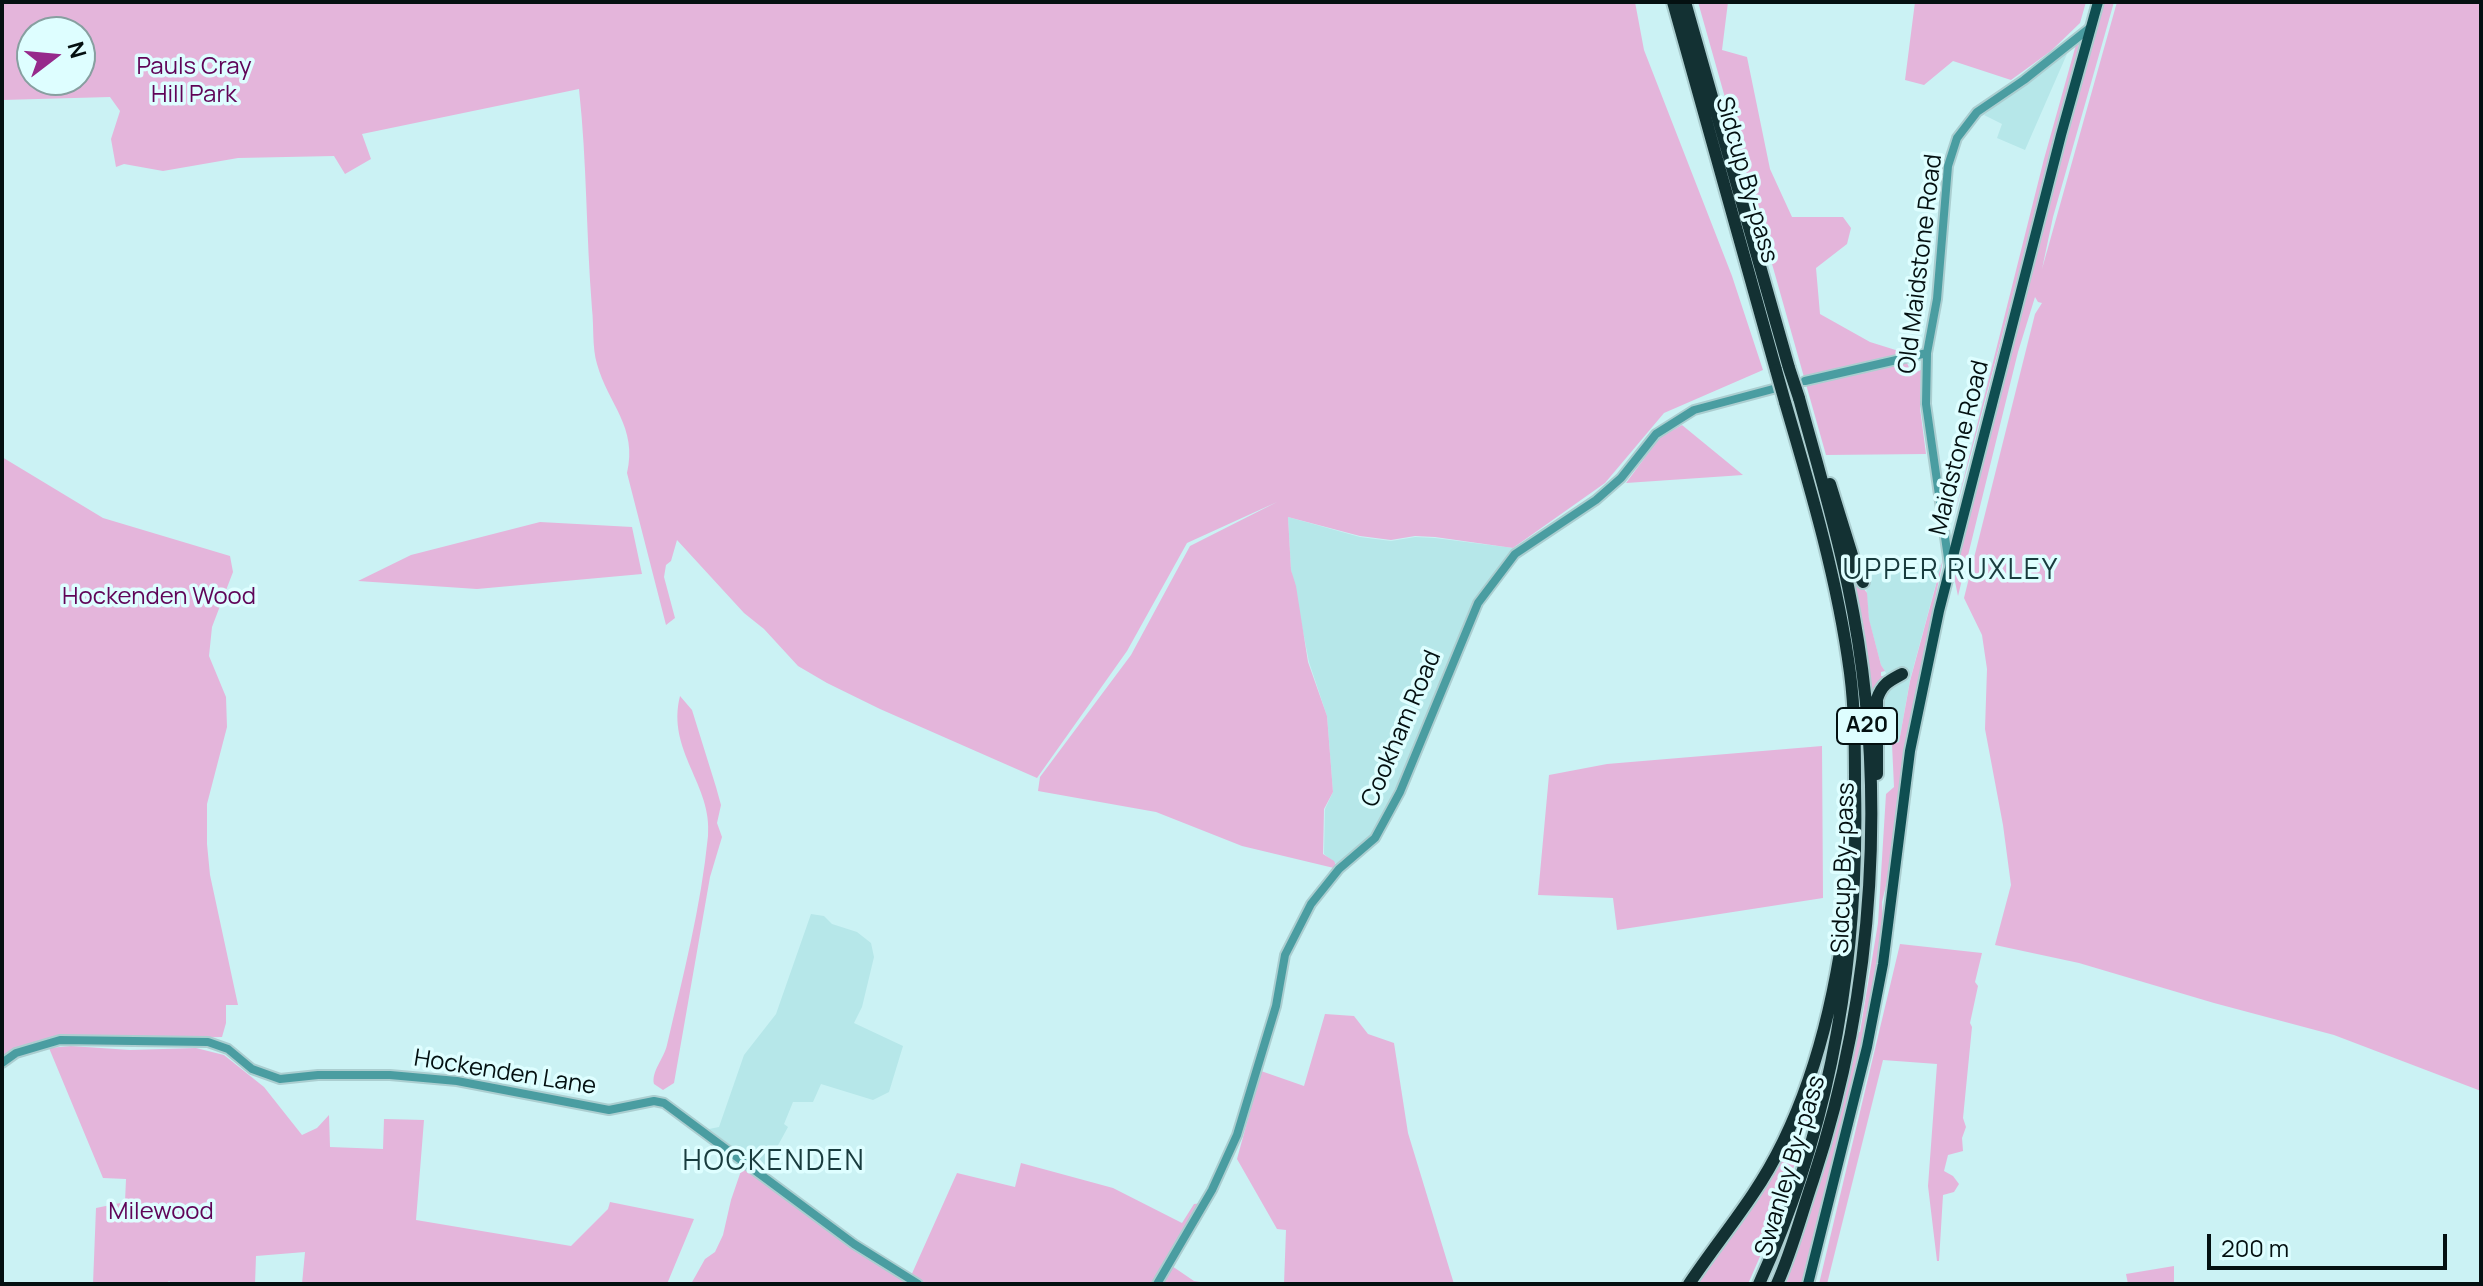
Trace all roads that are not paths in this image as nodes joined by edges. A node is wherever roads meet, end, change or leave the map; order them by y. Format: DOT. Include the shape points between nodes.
graph roads {
  1 [pos="1673,2"];
  2 [pos="1685,2"];
  3 [pos="2098,2"];
  4 [pos="2091,26"];
  5 [pos="1927,353"];
  6 [pos="1782,369"];
  7 [pos="1805,381"];
  8 [pos="1773,389"];
  9 [pos="1806,425"];
  10 [pos="1949,569"];
  11 [pos="1863,582"];
  12 [pos="1902,674"];
  13 [pos="1870,859"];
  14 [pos="1855,880"];
  15 [pos="1840,1056"];
  16 [pos="2,1063"];
  17 [pos="918,1284"];
  18 [pos="1157,1284"];
  19 [pos="1689,1284"];
  20 [pos="1759,1284"];
  21 [pos="1777,1284"];
  22 [pos="1808,1284"];
  1 -- 6 [label="highway, Sidcup By-pass / A20"];
  2 -- 6 [label="highway, Sidcup By-pass / A20"];
  3 -- 4 [label="main road, Maidstone Road"];
  4 -- 5 [label="street, Old Maidstone Road" via="1977,112 1957,138 1948,166"];
  4 -- 10 [label="main road, Maidstone Road"];
  5 -- 7 [label="street"];
  5 -- 10 [label="street, Old Maidstone Road" via="1926,404"];
  6 -- 9 [label="highway, Sidcup By-pass / A20, bridge" via="1799,398"];
  6 -- 14 [label="highway, Sidcup By-pass / A20, bridge" via="1785,402 1830,568 1850,675"];
  8 -- 18 [label="street, Cookham Road" via="1694,410 1656,434 1596,500 1515,554 1478,603 1394,804 1375,838 1339,869 1311,904 1285,955 1276,1006 1237,1135"];
  9 -- 11 [label="highway"];
  9 -- 13 [label="highway, Sidcup By-pass / A20" via="1857,642 1866,705"];
  10 -- 22 [label="main road, Maidstone Road" via="1913,731 1887,942 1867,1047"];
  12 -- 13 [label="highway" via="1887,681 1877,699 1878,801"];
  13 -- 15 [label="highway, Sidcup By-pass / A20" via="1862,965"];
  14 -- 15 [label="highway, Sidcup By-pass / A20"];
  14 -- 19 [label="highway, A20" via="1834,996 1792,1120 1754,1193"];
  15 -- 20 [label="highway, Swanley By-pass / A20"];
  15 -- 21 [label="highway, Swanley By-pass / A20" via="1825,1144"];
  16 -- 17 [label="street, Hockenden Lane" via="16,1053 60,1040 208,1042 280,1079 390,1075 457,1081 609,1110 664,1103 854,1244"];
}
